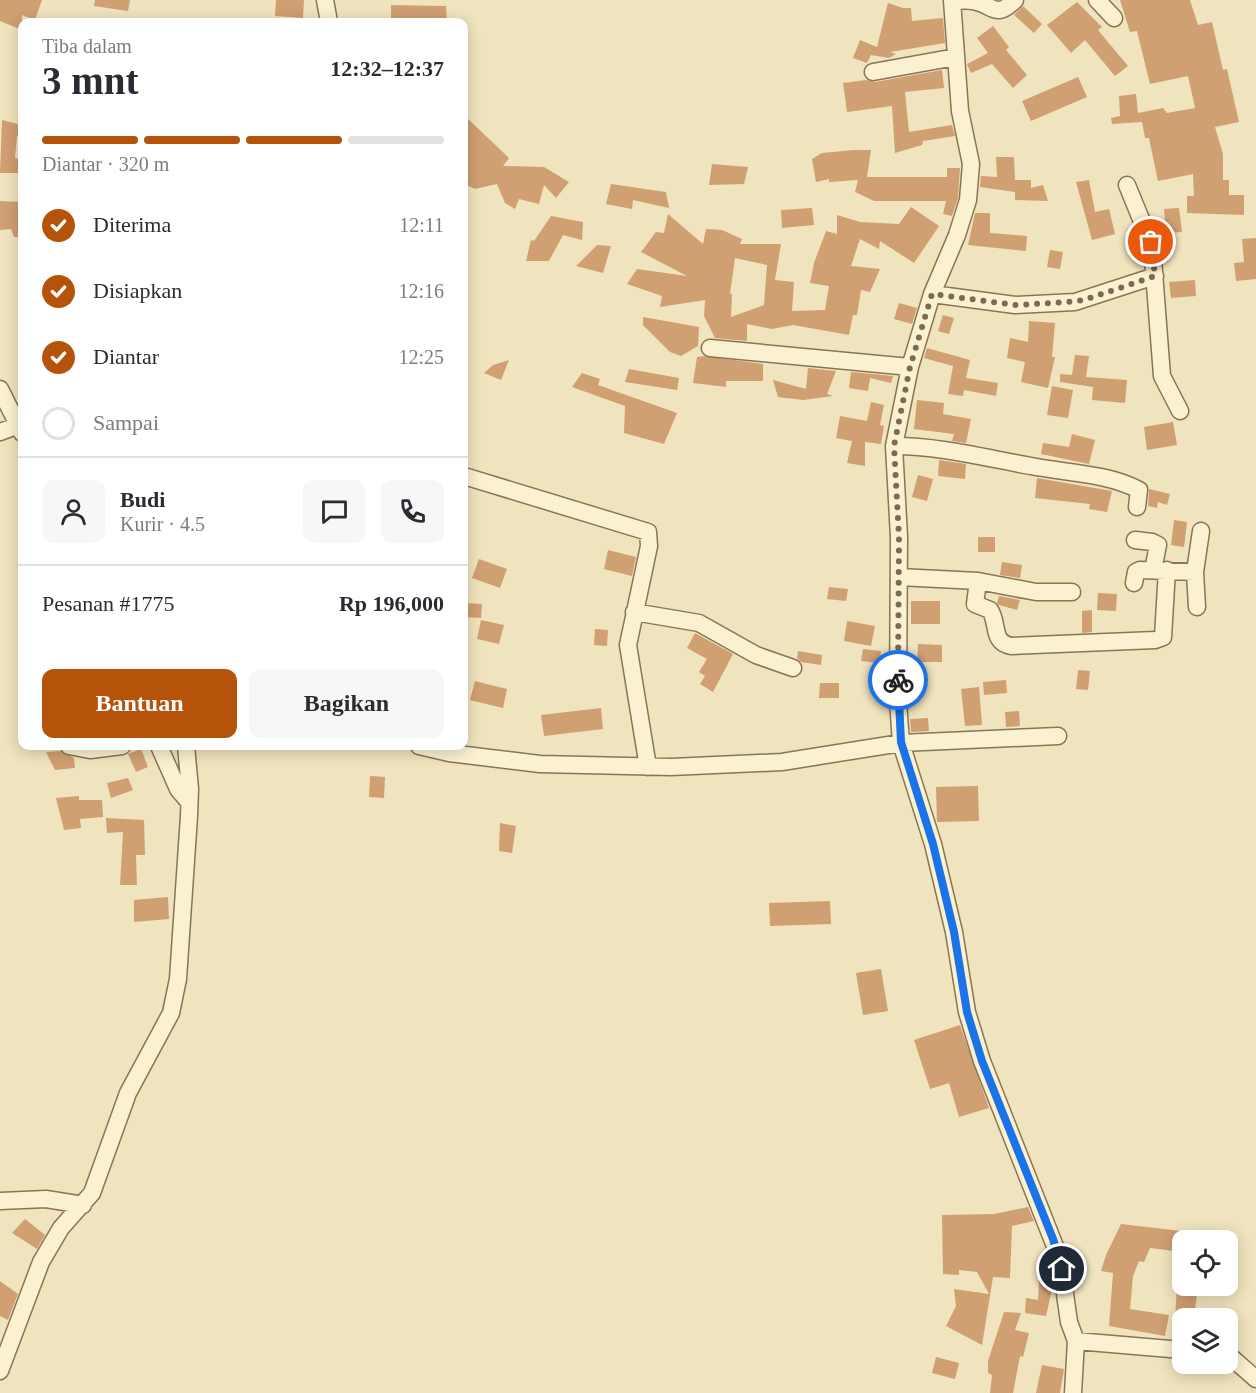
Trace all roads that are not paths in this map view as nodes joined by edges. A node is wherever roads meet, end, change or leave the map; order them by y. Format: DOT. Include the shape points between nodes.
graph roads {
  1 [pos="325,0"];
  2 [pos="1015,0"];
  3 [pos="1097,0"];
  4 [pos="952,1"];
  5 [pos="328,18"];
  6 [pos="1114,18"];
  7 [pos="956,57"];
  8 [pos="873,72"];
  9 [pos="1127,185"];
  10 [pos="1155,276"];
  11 [pos="932,294"];
  12 [pos="710,348"];
  13 [pos="910,367"];
  14 [pos="0,389"];
  15 [pos="1180,411"];
  16 [pos="18,423"];
  17 [pos="18,429"];
  18 [pos="0,432"];
  19 [pos="894,446"];
  20 [pos="468,477"];
  21 [pos="1137,507"];
  22 [pos="1202,531"];
  23 [pos="1135,540"];
  24 [pos="1160,570"];
  25 [pos="1195,572"];
  26 [pos="899,577"];
  27 [pos="978,581"];
  28 [pos="1134,583"];
  29 [pos="1072,592"];
  30 [pos="1197,606"];
  31 [pos="634,612"];
  32 [pos="793,668"];
  33 [pos="1058,736"];
  34 [pos="901,742"];
  35 [pos="161,750"];
  36 [pos="186,750"];
  37 [pos="454,750"];
  38 [pos="648,767"];
  39 [pos="189,801"];
  40 [pos="0,1200"];
  41 [pos="83,1205"];
  42 [pos="7,1328"];
  43 [pos="1076,1341"];
  44 [pos="1172,1349"];
  45 [pos="1238,1364"];
  46 [pos="0,1371"];
  47 [pos="1256,1379"];
  48 [pos="1073,1393"];
  1 -- 5 [label="street"];
  2 -- 4 [label="street" via="996,11 974,1"];
  3 -- 6 [label="street"];
  4 -- 7 [label="street"];
  7 -- 8 [label="street"];
  7 -- 11 [label="street" via="960,111 971,164 968,200"];
  9 -- 10 [label="street" via="1151,242"];
  10 -- 11 [label="street" via="1068,302 1016,305"];
  10 -- 15 [label="street" via="1162,376"];
  11 -- 13 [label="street"];
  12 -- 13 [label="street"];
  13 -- 19 [label="street"];
  14 -- 16 [label="street"];
  17 -- 18 [label="street"];
  19 -- 21 [label="street" via="975,454 1114,480 1139,490"];
  19 -- 26 [label="street"];
  20 -- 31 [label="street" via="648,532 649,546"];
  22 -- 25 [label="street"];
  23 -- 24 [label="street" via="1157,544"];
  24 -- 25 [label="street"];
  24 -- 27 [label="street" via="1163,637 1106,644 1001,643 990,610 975,604"];
  24 -- 28 [label="street" via="1138,571"];
  25 -- 30 [label="street"];
  26 -- 27 [label="street"];
  26 -- 34 [label="street"];
  27 -- 29 [label="street" via="1036,592"];
  31 -- 32 [label="street" via="699,623 756,655"];
  31 -- 38 [label="street" via="629,660"];
  33 -- 34 [label="street"];
  34 -- 38 [label="street" via="782,762"];
  34 -- 43 [label="street" via="933,844 954,932 967,1012 982,1061 1053,1239"];
  35 -- 39 [label="street" via="178,789"];
  36 -- 39 [label="street"];
  37 -- 38 [label="street" via="540,764"];
  39 -- 41 [label="street" via="178,979 171,1014 136,1075 102,1172"];
  40 -- 41 [label="street" via="46,1198"];
  41 -- 42 [label="street" via="48,1247"];
  42 -- 46 [label="street"];
  43 -- 44 [label="street"];
  43 -- 48 [label="street"];
  45 -- 47 [label="street"];
}
